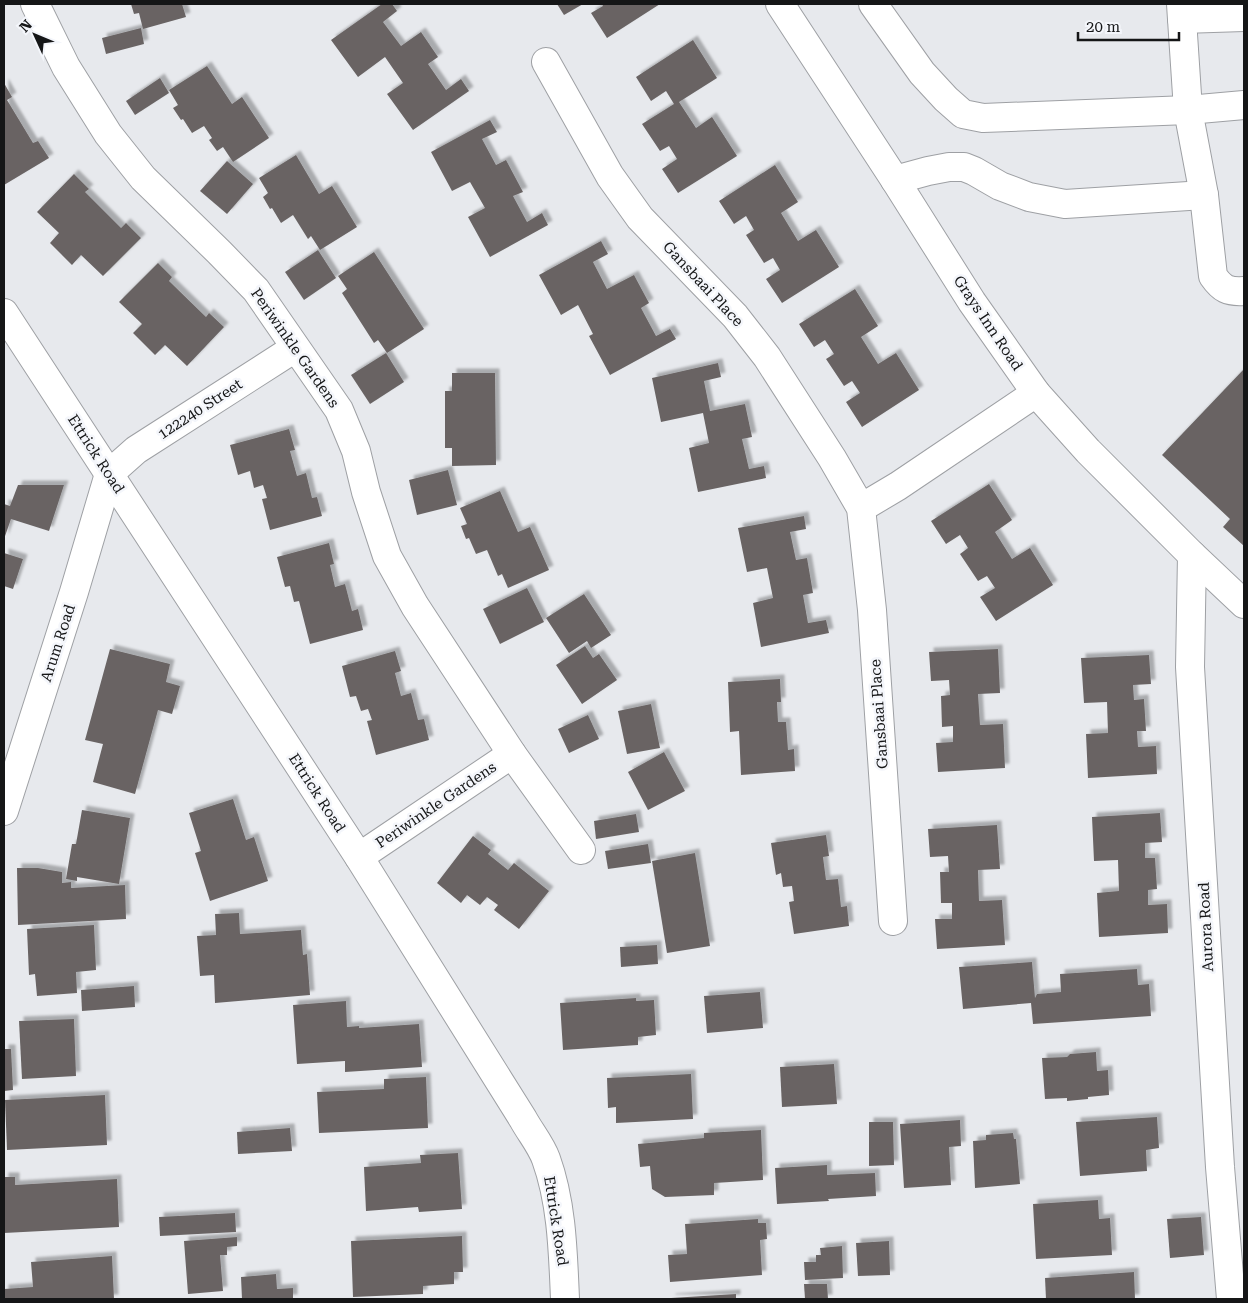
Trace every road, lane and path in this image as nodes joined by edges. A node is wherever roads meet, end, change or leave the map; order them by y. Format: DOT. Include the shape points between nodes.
graph roads {
  1 [pos="35,4"];
  2 [pos="780,4"];
  3 [pos="873,4"];
  4 [pos="1182,12"];
  5 [pos="1244,17"];
  6 [pos="546,62"];
  7 [pos="1244,105"];
  8 [pos="1188,110"];
  9 [pos="895,180"];
  10 [pos="1204,196"];
  11 [pos="1244,291"];
  12 [pos="4,313"];
  13 [pos="295,348"];
  14 [pos="1036,393"];
  15 [pos="109,474"];
  16 [pos="861,508"];
  17 [pos="1192,555"];
  18 [pos="1244,604"];
  19 [pos="512,754"];
  20 [pos="4,811"];
  21 [pos="581,850"];
  22 [pos="359,857"];
  23 [pos="893,921"];
  24 [pos="566,1299"];
  25 [pos="1231,1299"];
  1 -- 13 [label="street, Periwinkle Gardens" via="66,67 108,134 143,178 256,290"];
  2 -- 9 [label="street, Grays Inn Road"];
  3 -- 8 [label="street" via="922,73 963,114 983,118"];
  4 -- 5 [label="street"];
  4 -- 8 [label="street"];
  6 -- 16 [label="street, Gansbaai Place" via="610,176 640,218 735,316 767,357"];
  7 -- 8 [label="street"];
  8 -- 10 [label="street"];
  9 -- 10 [label="street" via="949,167 964,167 1029,197 1066,204"];
  9 -- 14 [label="street, Grays Inn Road" via="972,302"];
  10 -- 11 [label="street" via="1213,276 1220,286 1232,292"];
  12 -- 15 [label="street, Ettrick Road"];
  13 -- 15 [label="street, 122240 Street" via="136,450"];
  13 -- 19 [label="street, Periwinkle Gardens" via="339,410 356,451 387,556 415,606"];
  14 -- 16 [label="street"];
  14 -- 17 [label="street, Grays Inn Road" via="1088,451"];
  15 -- 20 [label="street, Arum Road"];
  15 -- 22 [label="street, Ettrick Road"];
  16 -- 23 [label="street, Gansbaai Place" via="872,610"];
  17 -- 18 [label="street, Grays Inn Road"];
  17 -- 25 [label="street, Aurora Road" via="1190,667"];
  19 -- 21 [label="street, Periwinkle Gardens"];
  19 -- 22 [label="street, Periwinkle Gardens"];
  22 -- 24 [label="street, Ettrick Road" via="546,1158 556,1200"];
}
